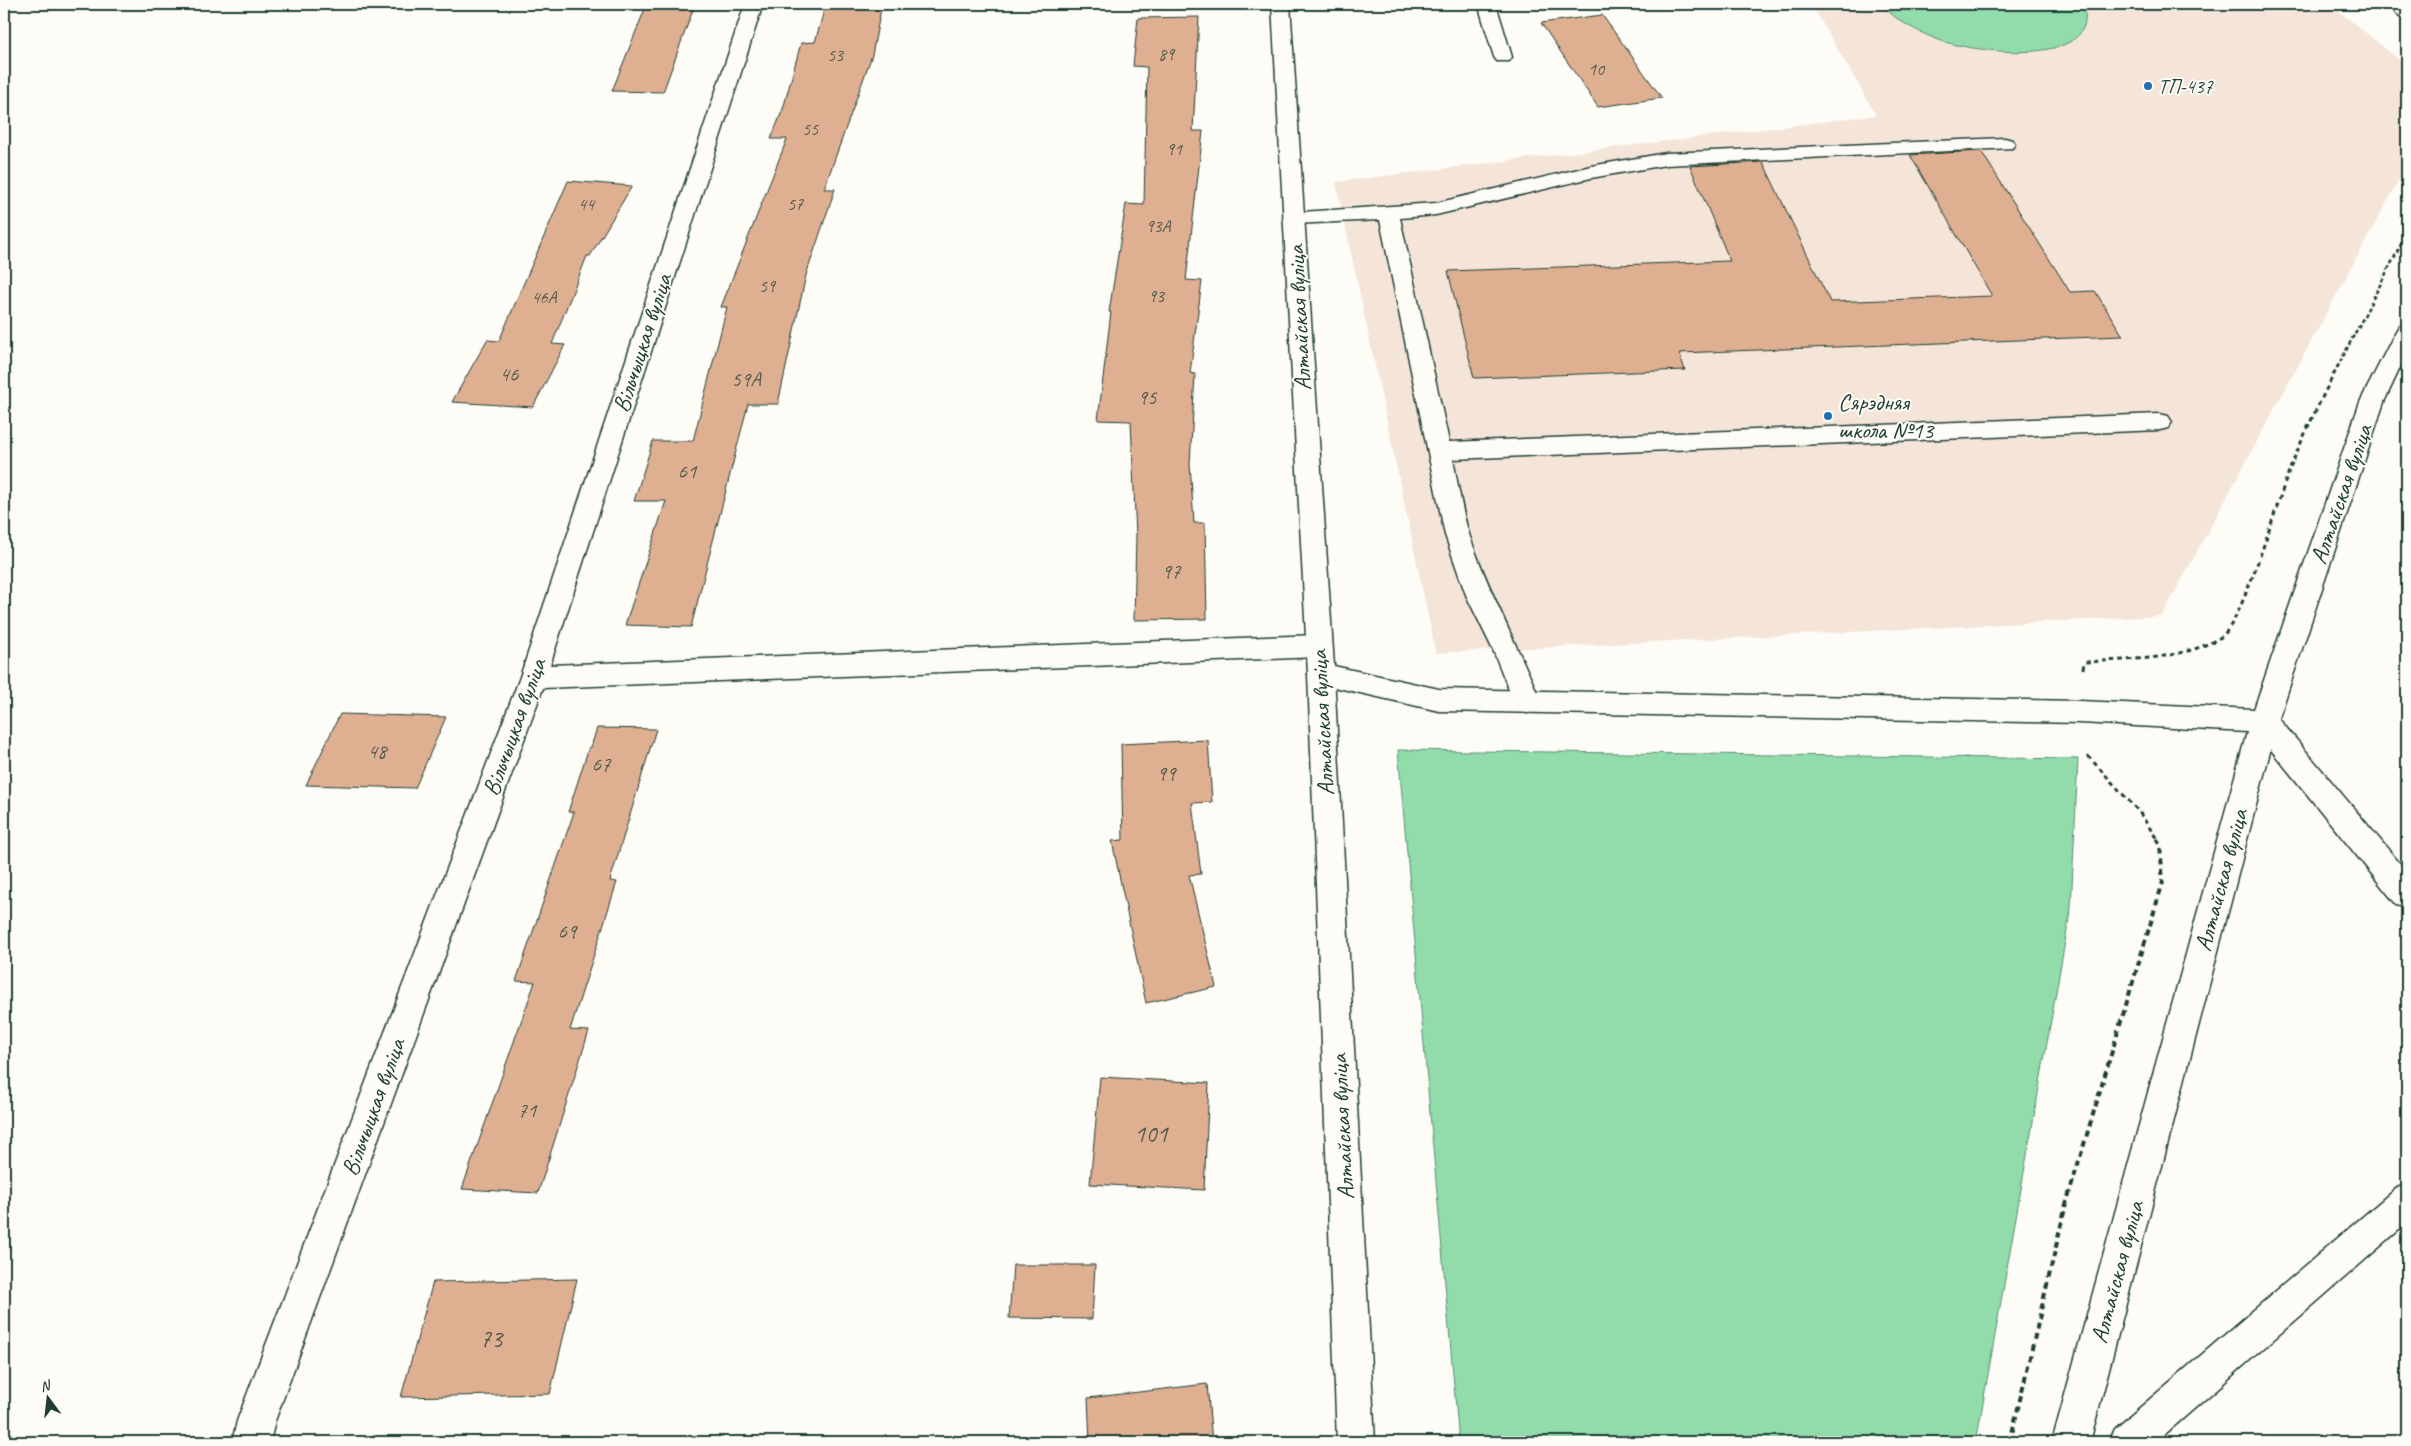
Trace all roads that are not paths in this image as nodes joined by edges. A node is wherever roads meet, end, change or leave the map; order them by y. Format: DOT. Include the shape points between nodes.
graph roads {
  1 [pos="754,4"];
  2 [pos="1281,4"];
  3 [pos="1487,4"];
  4 [pos="2395,4"];
  5 [pos="2407,13"];
  6 [pos="1503,57"];
  7 [pos="2005,144"];
  8 [pos="1389,214"];
  9 [pos="1293,218"];
  10 [pos="2407,331"];
  11 [pos="2160,422"];
  12 [pos="1440,451"];
  13 [pos="1320,660"];
  14 [pos="533,678"];
  15 [pos="1527,702"];
  16 [pos="2264,721"];
  17 [pos="2407,894"];
  18 [pos="2407,1201"];
  19 [pos="251,1442"];
  20 [pos="1356,1442"];
  21 [pos="2071,1442"];
  22 [pos="2128,1442"];
  1 -- 14 [label="main road, Вільчыцкая вуліца"];
  2 -- 9 [label="main road, Алтайская вуліца"];
  3 -- 6 [label="main road"];
  4 -- 5 [label="main road"];
  7 -- 8 [label="main road" via="1666,159 1591,172 1436,209"];
  8 -- 9 [label="main road"];
  8 -- 12 [label="main road"];
  9 -- 13 [label="main road, Алтайская вуліца"];
  10 -- 16 [label="main road, Алтайская вуліца" via="2372,402"];
  11 -- 12 [label="main road"];
  12 -- 15 [label="main road" via="1457,535 1479,596"];
  13 -- 14 [label="main road"];
  13 -- 15 [label="main road" via="1440,700"];
  13 -- 20 [label="main road, Алтайская вуліца"];
  14 -- 19 [label="main road, Вільчыцкая вуліца"];
  15 -- 16 [label="main road" via="2080,712"];
  16 -- 17 [label="main road"];
  16 -- 21 [label="main road, Алтайская вуліца"];
  18 -- 22 [label="main road"];
}
